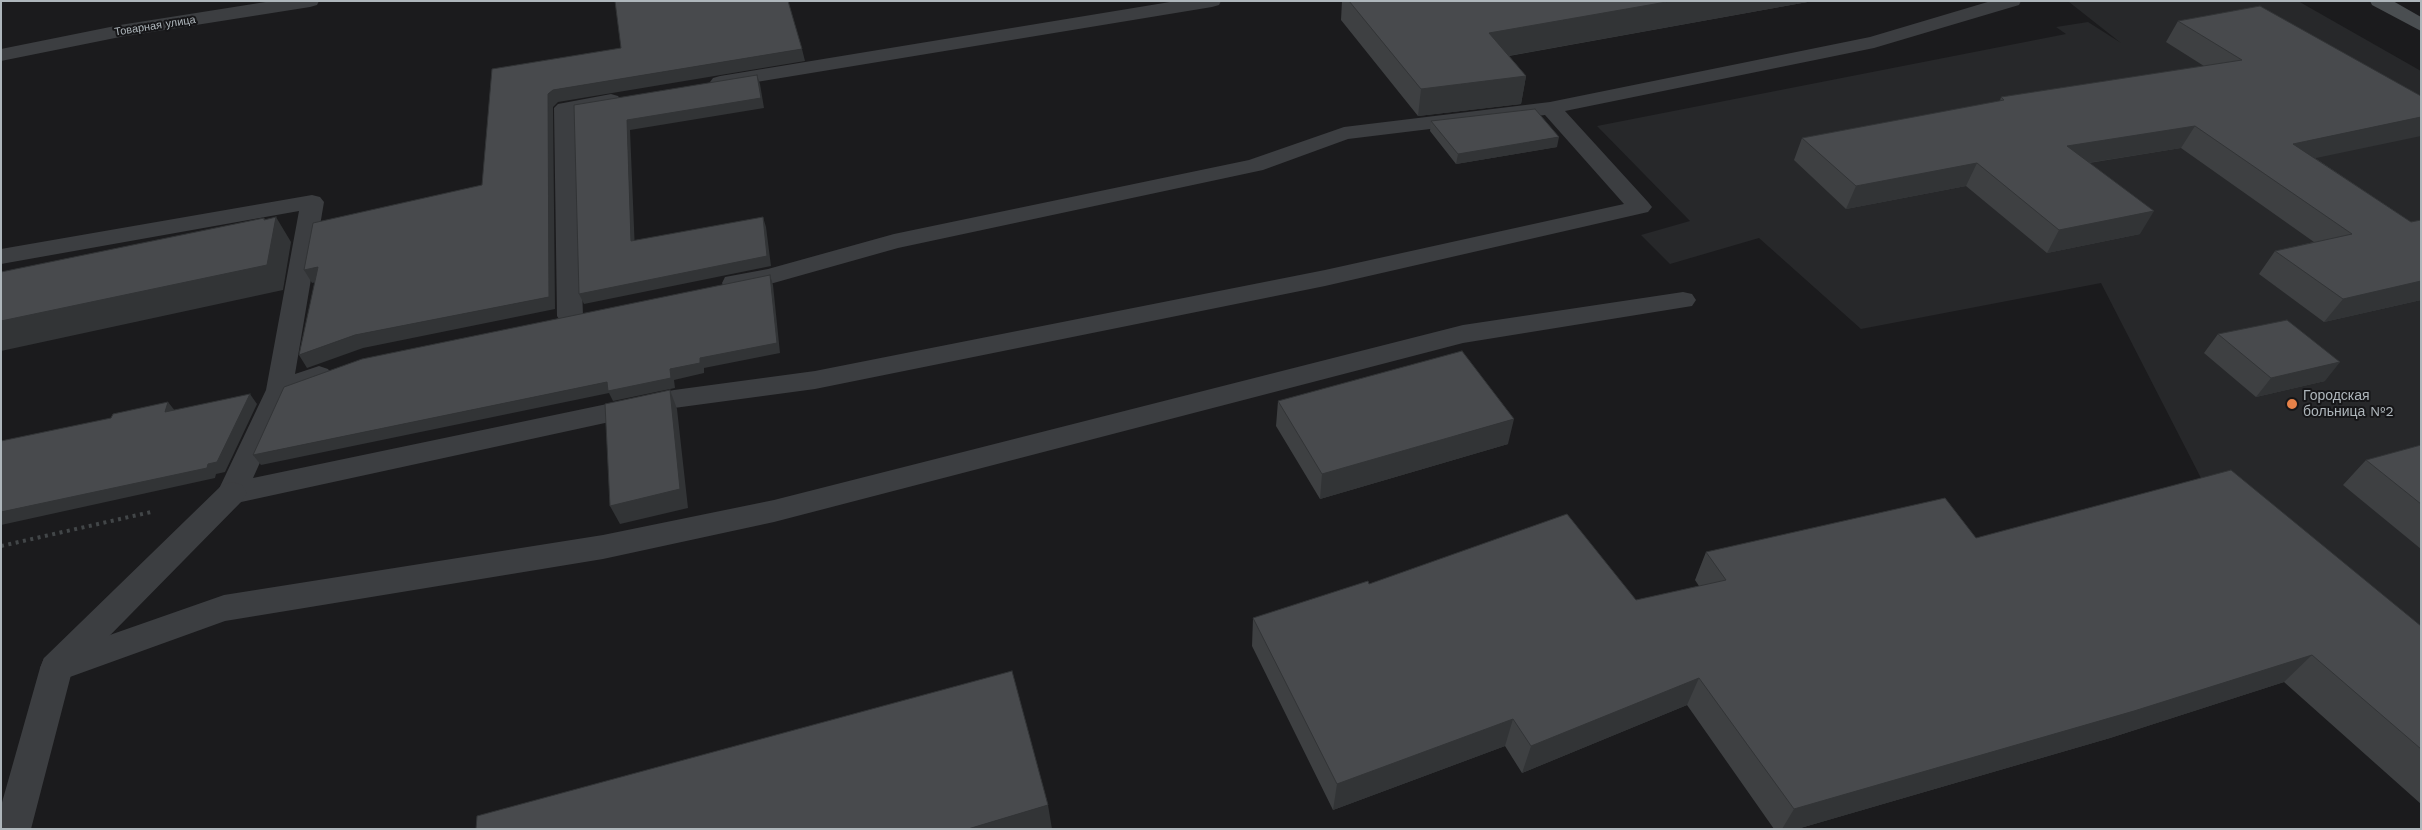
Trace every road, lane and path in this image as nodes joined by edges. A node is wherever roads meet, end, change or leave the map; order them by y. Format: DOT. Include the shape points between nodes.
graph roads {
  1 [pos="310,1"];
  2 [pos="1212,1"];
  3 [pos="2012,1"];
  4 [pos="2379,1"];
  5 [pos="2421,25"];
  6 [pos="1,55"];
  7 [pos="700,86"];
  8 [pos="632,97"];
  9 [pos="1550,108"];
  10 [pos="1,257"];
  11 [pos="713,288"];
  12 [pos="1682,300"];
  13 [pos="570,316"];
  14 [pos="344,366"];
  15 [pos="279,390"];
  16 [pos="232,493"];
  17 [pos="155,511"];
  18 [pos="1,546"];
  19 [pos="56,668"];
  20 [pos="13,829"];
  1 -- 6 [label="street, Товарная улица" via="120,31"];
  2 -- 7 [label="street"];
  3 -- 9 [label="street" via="1874,42"];
  4 -- 5 [label="main road"];
  8 -- 13 [label="street" via="565,108"];
  9 -- 11 [label="street" via="1344,133 1255,165 894,241 770,276"];
  9 -- 16 [label="street" via="1640,207 1325,278 815,380 674,399"];
  10 -- 15 [label="street" via="312,202"];
  12 -- 19 [label="street" via="1463,334 774,511 604,547 224,608"];
  14 -- 15 [label="street"];
  15 -- 16 [label="street"];
  16 -- 19 [label="street"];
  17 -- 18 [label="path"];
  19 -- 20 [label="street"];
}
